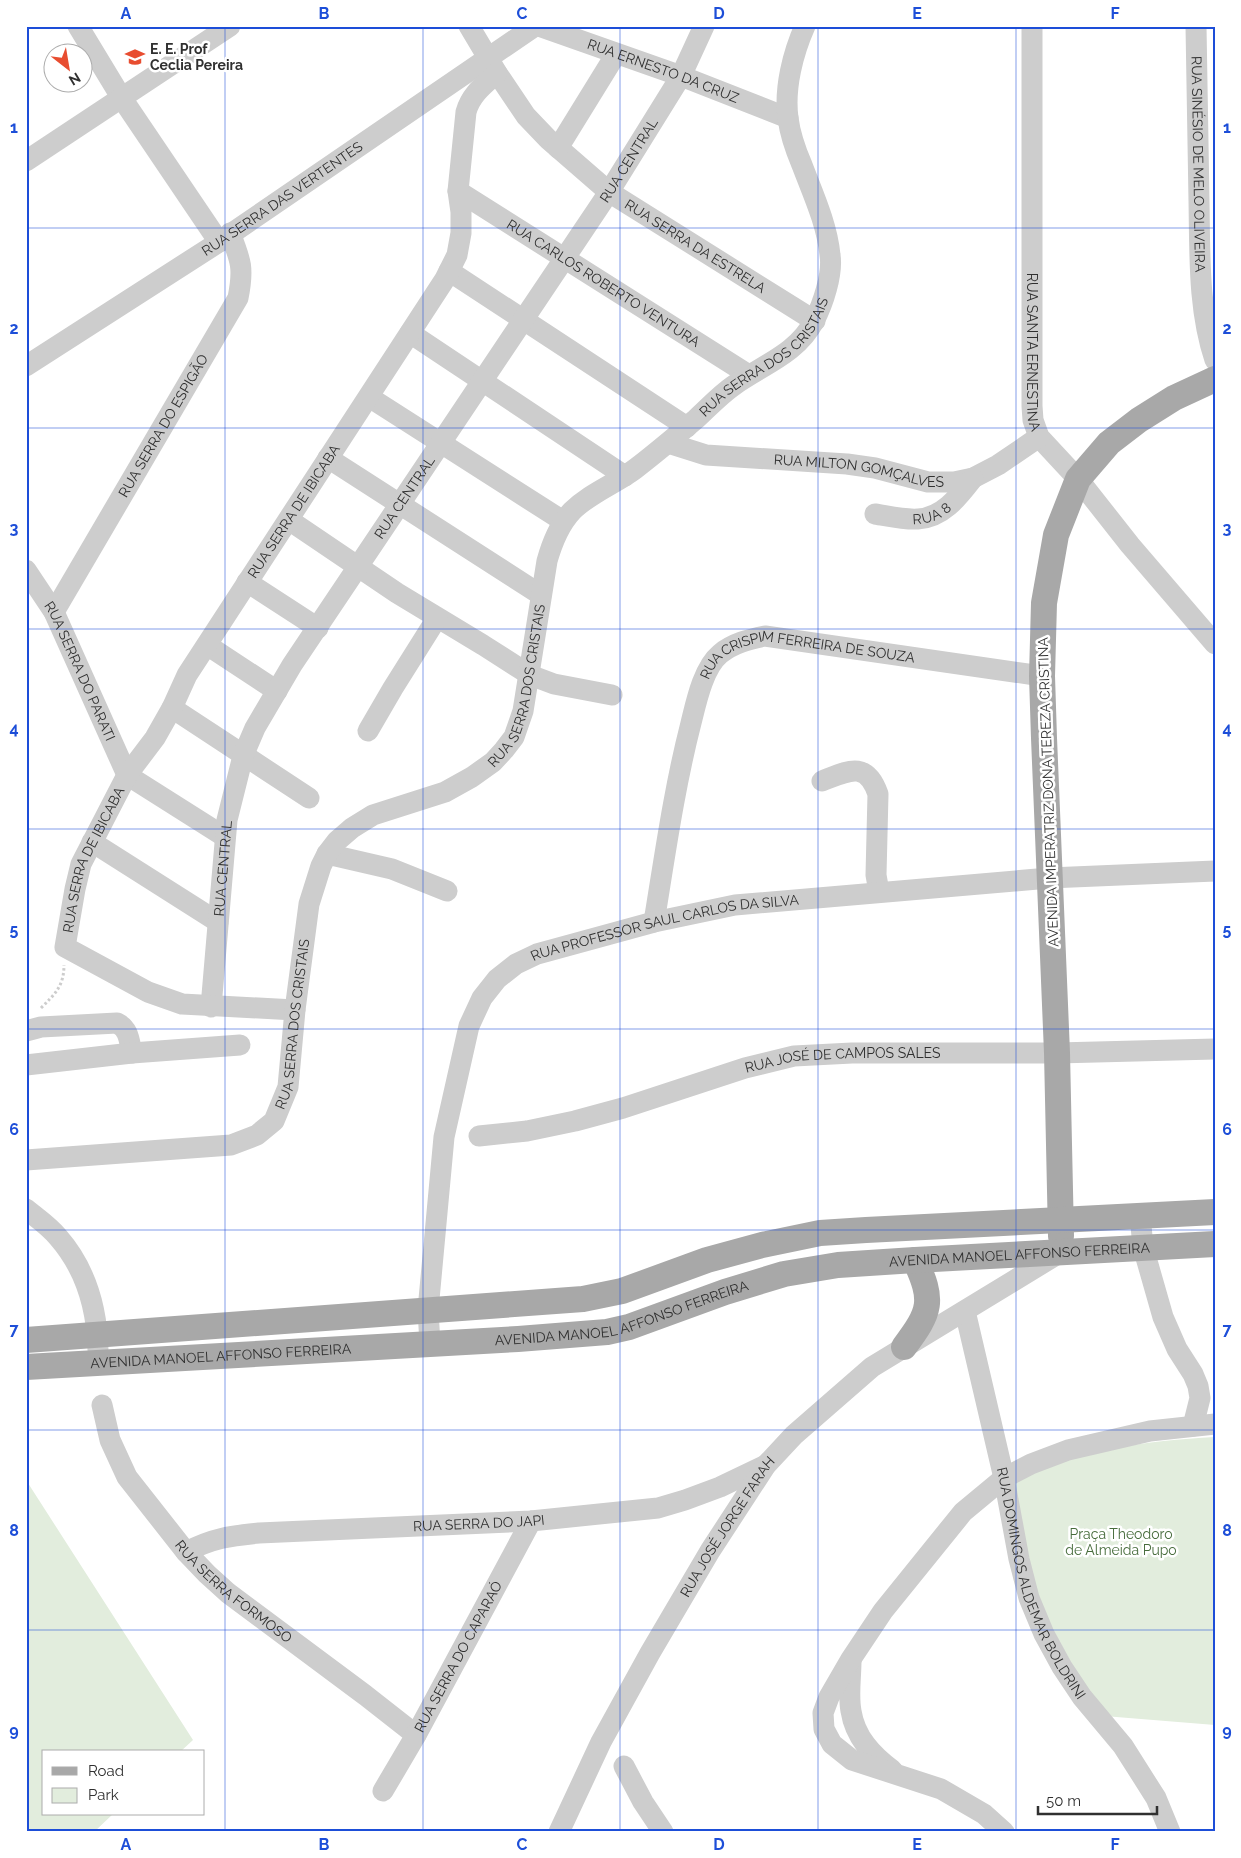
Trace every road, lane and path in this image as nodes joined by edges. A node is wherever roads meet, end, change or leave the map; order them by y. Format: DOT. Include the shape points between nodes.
graph roads {
  1 [pos="78,26"];
  2 [pos="230,26"];
  3 [pos="469,26"];
  4 [pos="535,26"];
  5 [pos="539,26"];
  6 [pos="704,26"];
  7 [pos="805,26"];
  8 [pos="1032,26"];
  9 [pos="1196,26"];
  10 [pos="616,54"];
  11 [pos="493,66"];
  12 [pos="681,76"];
  13 [pos="121,97"];
  14 [pos="788,118"];
  15 [pos="558,148"];
  16 [pos="26,161"];
  17 [pos="458,191"];
  18 [pos="609,192"];
  19 [pos="224,238"];
  20 [pos="565,258"];
  21 [pos="449,272"];
  22 [pos="524,319"];
  23 [pos="815,321"];
  24 [pos="410,333"];
  25 [pos="1215,360"];
  26 [pos="26,366"];
  27 [pos="749,375"];
  28 [pos="1215,379"];
  29 [pos="482,382"];
  30 [pos="368,397"];
  31 [pos="687,427"];
  32 [pos="1039,437"];
  33 [pos="668,443"];
  34 [pos="441,444"];
  35 [pos="328,458"];
  36 [pos="624,476"];
  37 [pos="973,478"];
  38 [pos="1078,479"];
  39 [pos="400,504"];
  40 [pos="874,514"];
  41 [pos="288,520"];
  42 [pos="563,521"];
  43 [pos="359,566"];
  44 [pos="26,570"];
  45 [pos="247,582"];
  46 [pos="540,595"];
  47 [pos="54,612"];
  48 [pos="437,618"];
  49 [pos="318,628"];
  50 [pos="207,644"];
  51 [pos="1215,644"];
  52 [pos="530,676"];
  53 [pos="1042,676"];
  54 [pos="277,691"];
  55 [pos="612,695"];
  56 [pos="172,708"];
  57 [pos="368,731"];
  58 [pos="243,756"];
  59 [pos="127,775"];
  60 [pos="822,781"];
  61 [pos="309,798"];
  62 [pos="225,837"];
  63 [pos="92,842"];
  64 [pos="327,854"];
  65 [pos="1215,871"];
  66 [pos="1049,878"];
  67 [pos="447,891"];
  68 [pos="879,892"];
  69 [pos="218,922"];
  70 [pos="654,922"];
  71 [pos="65,947"];
  72 [pos="211,1007"];
  73 [pos="40,1009"];
  74 [pos="295,1010"];
  75 [pos="26,1031"];
  76 [pos="240,1045"];
  77 [pos="1215,1049"];
  78 [pos="132,1053"];
  79 [pos="1058,1053"];
  80 [pos="26,1065"];
  81 [pos="478,1136"];
  82 [pos="26,1160"];
  83 [pos="26,1209"];
  84 [pos="1215,1212"];
  85 [pos="1140,1215"];
  86 [pos="1061,1219"];
  87 [pos="1215,1244"];
  88 [pos="1143,1247"];
  89 [pos="1113,1249"];
  90 [pos="1061,1252"];
  91 [pos="914,1260"];
  92 [pos="984,1298"];
  93 [pos="428,1310"];
  94 [pos="965,1311"];
  95 [pos="98,1336"];
  96 [pos="26,1340"];
  97 [pos="430,1344"];
  98 [pos="904,1347"];
  99 [pos="99,1363"];
  100 [pos="26,1367"];
  101 [pos="1193,1374"];
  102 [pos="1215,1387"];
  103 [pos="102,1405"];
  104 [pos="1215,1424"];
  105 [pos="1193,1426"];
  106 [pos="766,1465"];
  107 [pos="1004,1478"];
  108 [pos="531,1521"];
  109 [pos="186,1552"];
  110 [pos="851,1659"];
  111 [pos="416,1735"];
  112 [pos="624,1766"];
  113 [pos="898,1774"];
  114 [pos="383,1791"];
  115 [pos="560,1832"];
  116 [pos="663,1832"];
  117 [pos="1004,1832"];
  118 [pos="1170,1832"];
  1 -- 13 [label="street, RUA SERRA DO ESPIGÃO"];
  2 -- 13 [label="street"];
  3 -- 11 [label="street, RUA SERRA DA ESTRELA"];
  4 -- 11 [label="street, RUA SERRA DAS VERTENTES"];
  5 -- 10 [label="street, RUA ERNESTO DA CRUZ"];
  6 -- 12 [label="street, RUA CENTRAL"];
  7 -- 14 [label="street, RUA SERRA DOS CRISTAIS" via="797,43 790,74"];
  8 -- 32 [label="street, RUA SANTA ERNESTINA" via="1032,406"];
  9 -- 25 [label="street, RUA SINÉSIO DE MELO OLIVEIRA" via="1200,261 1204,311"];
  10 -- 12 [label="street, RUA ERNESTO DA CRUZ"];
  10 -- 15 [label="street"];
  11 -- 15 [label="street, RUA SERRA DA ESTRELA" via="537,130"];
  11 -- 17 [label="street, RUA SERRA DE IBICABA" via="466,112"];
  11 -- 19 [label="street, RUA SERRA DAS VERTENTES"];
  12 -- 14 [label="street, RUA ERNESTO DA CRUZ"];
  12 -- 18 [label="street, RUA CENTRAL"];
  13 -- 16 [label="street"];
  13 -- 19 [label="street, RUA SERRA DO ESPIGÃO"];
  14 -- 23 [label="street, RUA SERRA DOS CRISTAIS" via="796,151 826,231 831,257 828,285"];
  15 -- 18 [label="street, RUA SERRA DA ESTRELA"];
  17 -- 20 [label="street, RUA CARLOS ROBERTO VENTURA"];
  17 -- 21 [label="street, RUA SERRA DE IBICABA" via="460,233 457,255"];
  18 -- 20 [label="street, RUA CENTRAL"];
  18 -- 23 [label="street, RUA SERRA DA ESTRELA"];
  19 -- 26 [label="street, RUA SERRA DAS VERTENTES"];
  19 -- 47 [label="street, RUA SERRA DO ESPIGÃO" via="238,254 242,275 238,298"];
  20 -- 22 [label="street, RUA CENTRAL"];
  20 -- 27 [label="street, RUA CARLOS ROBERTO VENTURA"];
  21 -- 22 [label="street"];
  21 -- 24 [label="street, RUA SERRA DE IBICABA"];
  22 -- 29 [label="street, RUA CENTRAL"];
  22 -- 31 [label="street"];
  23 -- 27 [label="street, RUA SERRA DOS CRISTAIS" via="801,341"];
  24 -- 29 [label="street"];
  24 -- 30 [label="street, RUA SERRA DE IBICABA"];
  27 -- 31 [label="street, RUA SERRA DOS CRISTAIS"];
  28 -- 38 [label="main road, AVENIDA IMPERATRIZ DONA TEREZA CRISTINA" via="1174,398 1139,420 1109,443"];
  29 -- 34 [label="street, RUA CENTRAL"];
  29 -- 36 [label="street"];
  30 -- 34 [label="street"];
  30 -- 35 [label="street, RUA SERRA DE IBICABA"];
  31 -- 33 [label="street, RUA SERRA DOS CRISTAIS"];
  32 -- 37 [label="street, RUA MILTON GOMÇALVES"];
  32 -- 38 [label="street, RUA SANTA ERNESTINA"];
  33 -- 36 [label="street, RUA SERRA DOS CRISTAIS"];
  33 -- 37 [label="street, RUA MILTON GOMÇALVES" via="706,455 847,464 928,482"];
  34 -- 39 [label="street, RUA CENTRAL"];
  34 -- 42 [label="street"];
  35 -- 39 [label="street"];
  35 -- 41 [label="street, RUA SERRA DE IBICABA"];
  36 -- 42 [label="street, RUA SERRA DOS CRISTAIS" via="584,500"];
  37 -- 40 [label="street, RUA 8" via="941,512 919,519"];
  38 -- 51 [label="street, RUA SANTA ERNESTINA"];
  38 -- 53 [label="main road, AVENIDA IMPERATRIZ DONA TEREZA CRISTINA" via="1056,535 1044,602"];
  39 -- 43 [label="street, RUA CENTRAL"];
  39 -- 46 [label="street"];
  41 -- 43 [label="street"];
  41 -- 45 [label="street, RUA SERRA DE IBICABA"];
  42 -- 46 [label="street, RUA SERRA DOS CRISTAIS" via="552,545"];
  43 -- 48 [label="street"];
  43 -- 49 [label="street, RUA CENTRAL"];
  44 -- 47 [label="street, RUA SERRA DO PARATI"];
  45 -- 49 [label="street"];
  45 -- 50 [label="street, RUA SERRA DE IBICABA"];
  46 -- 52 [label="street, RUA SERRA DOS CRISTAIS"];
  47 -- 59 [label="street, RUA SERRA DO PARATI"];
  48 -- 52 [label="street"];
  48 -- 57 [label="street"];
  49 -- 54 [label="street, RUA CENTRAL"];
  50 -- 54 [label="street"];
  50 -- 56 [label="street, RUA SERRA DE IBICABA" via="187,675"];
  52 -- 55 [label="street"];
  52 -- 64 [label="street, RUA SERRA DOS CRISTAIS" via="514,737 493,762 445,792 372,815 352,828"];
  53 -- 66 [label="main road, AVENIDA IMPERATRIZ DONA TEREZA CRISTINA"];
  53 -- 70 [label="street, RUA CRISPIM FERREIRA DE SOUZA" via="766,636 745,640 719,654 706,672 678,772"];
  54 -- 58 [label="street, RUA CENTRAL"];
  56 -- 58 [label="street"];
  56 -- 59 [label="street, RUA SERRA DE IBICABA" via="155,738"];
  58 -- 61 [label="street"];
  58 -- 62 [label="street, RUA CENTRAL"];
  59 -- 62 [label="street"];
  59 -- 63 [label="street, RUA SERRA DE IBICABA"];
  60 -- 68 [label="street" via="852,770 865,773 874,782 878,794 876,875"];
  62 -- 69 [label="street, RUA CENTRAL"];
  63 -- 69 [label="street"];
  63 -- 71 [label="street, RUA SERRA DE IBICABA" via="81,864"];
  64 -- 67 [label="street" via="392,869"];
  64 -- 74 [label="street, RUA SERRA DOS CRISTAIS" via="308,904"];
  65 -- 66 [label="street, RUA PROFESSOR SAUL CARLOS DA SILVA"];
  66 -- 68 [label="street, RUA PROFESSOR SAUL CARLOS DA SILVA"];
  66 -- 79 [label="main road, AVENIDA IMPERATRIZ DONA TEREZA CRISTINA"];
  68 -- 70 [label="street, RUA PROFESSOR SAUL CARLOS DA SILVA" via="735,905"];
  69 -- 72 [label="street, RUA CENTRAL"];
  70 -- 93 [label="street, RUA PROFESSOR SAUL CARLOS DA SILVA" via="537,954 516,964 482,998 469,1026 444,1136"];
  71 -- 72 [label="street, RUA SERRA DE IBICABA" via="148,992 182,1004"];
  71 -- 73 [label="path, RUA SERRA DE IBICABA" via="64,976 57,993"];
  72 -- 74 [label="street, RUA SERRA DE IBICABA"];
  74 -- 82 [label="street, RUA SERRA DOS CRISTAIS" via="288,1087 274,1121 257,1134 231,1145"];
  75 -- 78 [label="street" via="41,1027 117,1023 126,1028"];
  76 -- 78 [label="street"];
  77 -- 79 [label="street, RUA JOSÉ DE CAMPOS SALES"];
  78 -- 80 [label="street"];
  79 -- 81 [label="street, RUA JOSÉ DE CAMPOS SALES" via="794,1056 575,1121"];
  79 -- 86 [label="main road, AVENIDA IMPERATRIZ DONA TEREZA CRISTINA"];
  83 -- 95 [label="street" via="57,1235 76,1260 88,1284"];
  84 -- 85 [label="main road, AVENIDA MANOEL AFFONSO FERREIRA"];
  85 -- 86 [label="main road, AVENIDA MANOEL AFFONSO FERREIRA"];
  85 -- 88 [label="street"];
  86 -- 90 [label="main road, AVENIDA IMPERATRIZ DONA TEREZA CRISTINA"];
  86 -- 93 [label="main road, AVENIDA MANOEL AFFONSO FERREIRA" via="820,1233 716,1257 622,1291 583,1299"];
  87 -- 88 [label="main road, AVENIDA MANOEL AFFONSO FERREIRA"];
  88 -- 89 [label="main road, AVENIDA MANOEL AFFONSO FERREIRA"];
  88 -- 101 [label="street" via="1163,1317 1177,1349"];
  89 -- 90 [label="main road, AVENIDA MANOEL AFFONSO FERREIRA"];
  89 -- 92 [label="street, RUA JOSÉ JORGE FARAH"];
  90 -- 91 [label="main road, AVENIDA MANOEL AFFONSO FERREIRA"];
  90 -- 92 [label="street, RUA JOSÉ JORGE FARAH"];
  91 -- 97 [label="main road, AVENIDA MANOEL AFFONSO FERREIRA" via="784,1274 607,1332"];
  91 -- 98 [label="main road" via="927,1292 927,1305 920,1326"];
  92 -- 94 [label="street, RUA JOSÉ JORGE FARAH"];
  93 -- 95 [label="main road, AVENIDA MANOEL AFFONSO FERREIRA"];
  93 -- 97 [label="street, RUA PROFESSOR SAUL CARLOS DA SILVA"];
  94 -- 98 [label="street, RUA JOSÉ JORGE FARAH"];
  94 -- 107 [label="street, RUA DOMINGOS ALDEMAR BOLDRINI"];
  95 -- 96 [label="main road, AVENIDA MANOEL AFFONSO FERREIRA"];
  95 -- 99 [label="street"];
  97 -- 99 [label="main road, AVENIDA MANOEL AFFONSO FERREIRA"];
  98 -- 106 [label="street, RUA JOSÉ JORGE FARAH" via="872,1367 794,1435"];
  99 -- 100 [label="main road, AVENIDA MANOEL AFFONSO FERREIRA"];
  101 -- 102 [label="street"];
  101 -- 105 [label="street" via="1200,1398"];
  103 -- 109 [label="street, RUA SERRA FORMOSO" via="110,1440 126,1477"];
  104 -- 105 [label="street"];
  105 -- 107 [label="street" via="1150,1431 1068,1450"];
  106 -- 108 [label="street, RUA SERRA DO JAPI" via="720,1487 658,1508"];
  106 -- 115 [label="street, RUA JOSÉ JORGE FARAH" via="710,1551 600,1742"];
  107 -- 110 [label="street" via="963,1512 883,1611"];
  107 -- 118 [label="street, RUA DOMINGOS ALDEMAR BOLDRINI" via="1018,1559 1044,1634 1082,1697 1124,1746 1156,1798"];
  108 -- 109 [label="street, RUA SERRA DO JAPI" via="259,1533 225,1537"];
  108 -- 111 [label="street, RUA SERRA DO CAPARAÓ"];
  109 -- 111 [label="street, RUA SERRA FORMOSO" via="228,1592"];
  110 -- 113 [label="street" via="851,1711 861,1738 875,1757"];
  110 -- 113 [label="street" via="823,1712 824,1729 832,1744 852,1760"];
  111 -- 114 [label="street, RUA SERRA DO CAPARAÓ"];
  112 -- 116 [label="street"];
  113 -- 117 [label="street" via="941,1789 984,1814"];
}
